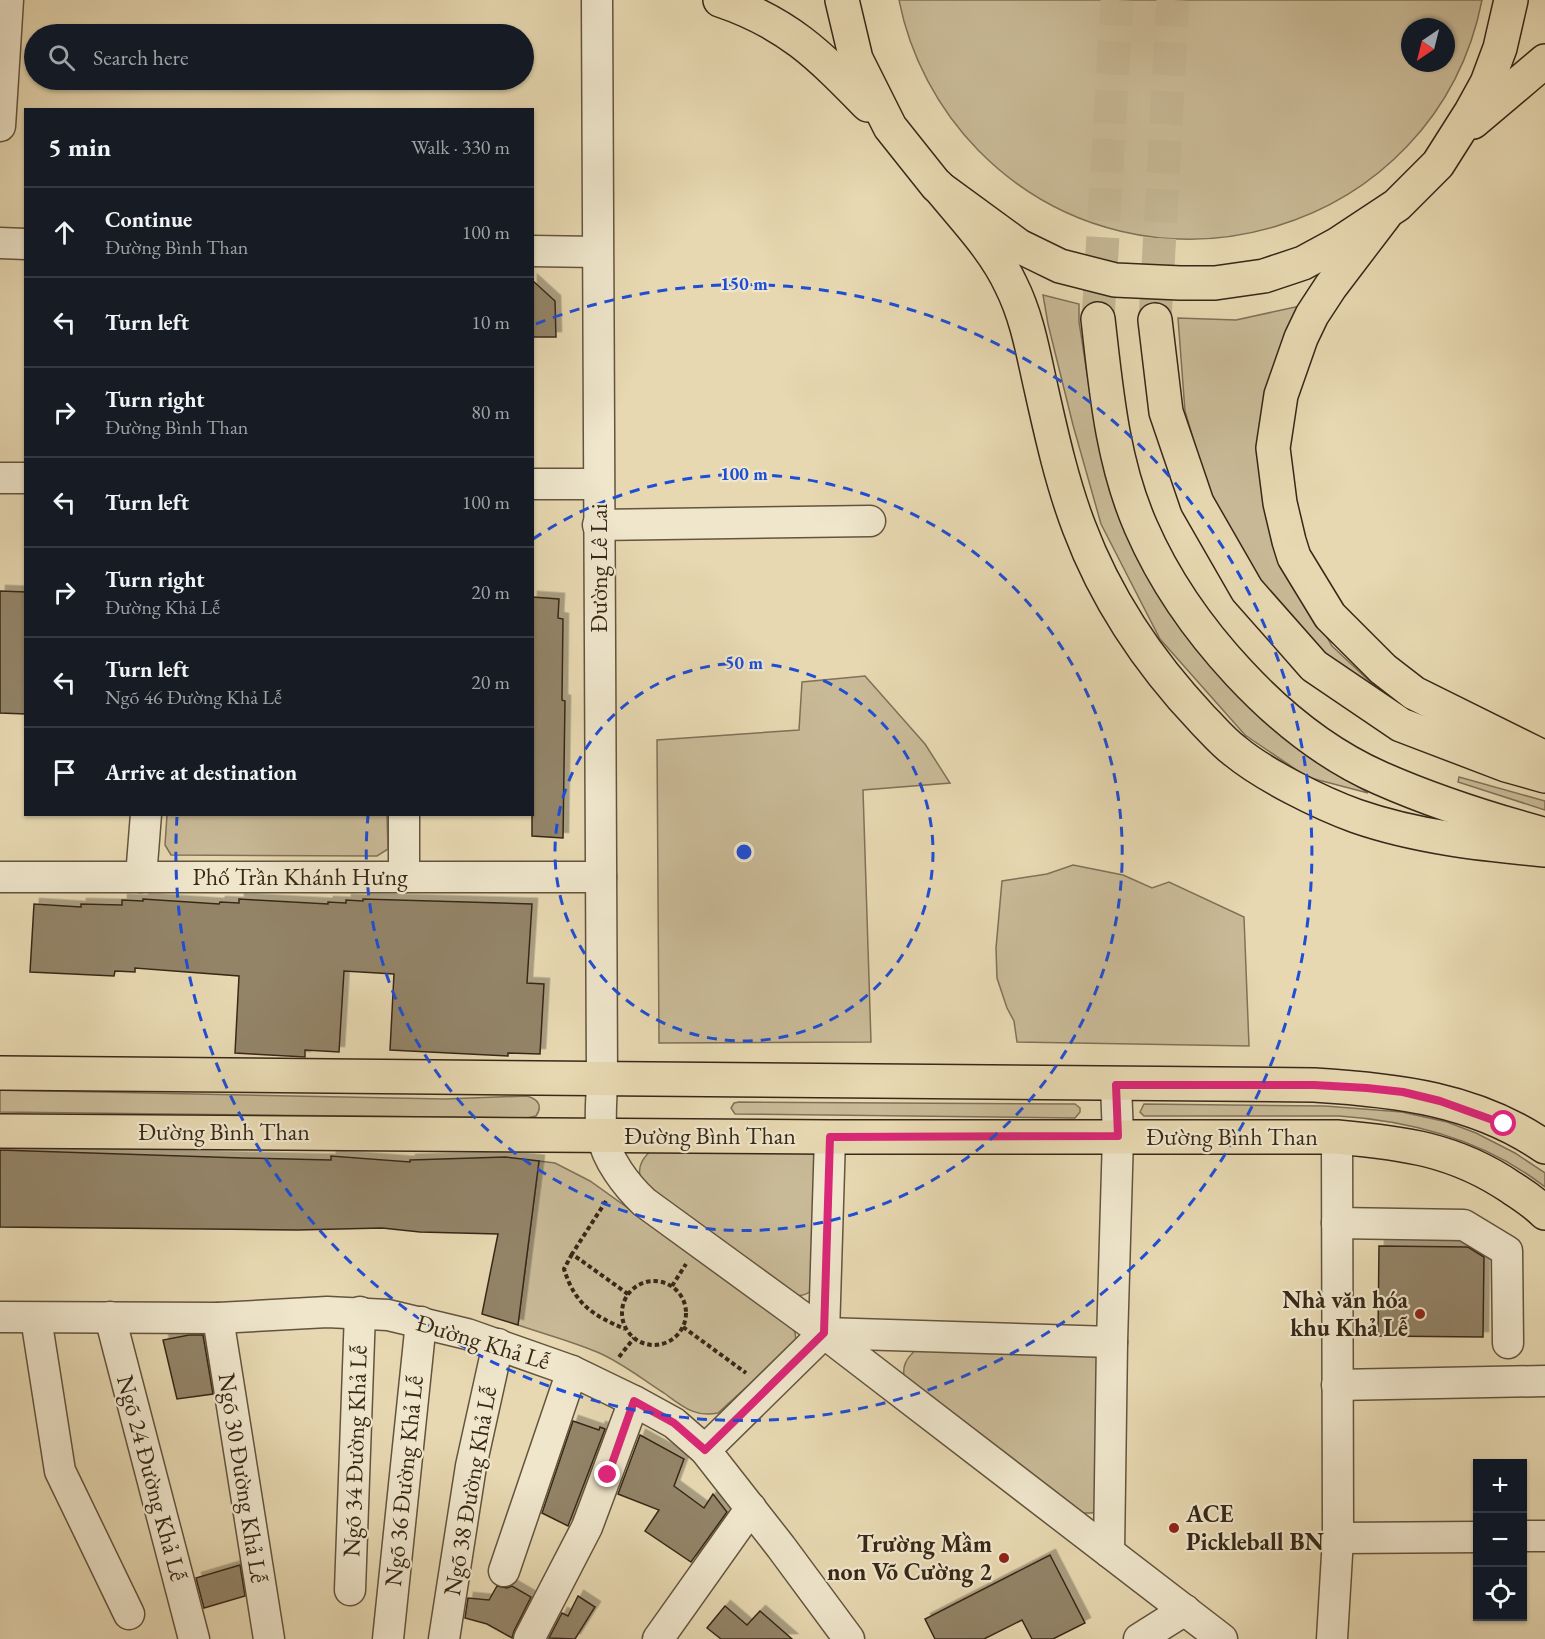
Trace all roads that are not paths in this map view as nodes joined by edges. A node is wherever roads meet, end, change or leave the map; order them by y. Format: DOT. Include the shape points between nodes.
graph roads {
  1 [pos="8,0"];
  2 [pos="597,0"];
  3 [pos="720,0"];
  4 [pos="842,0"];
  5 [pos="1511,0"];
  6 [pos="1545,61"];
  7 [pos="0,126"];
  8 [pos="890,127"];
  9 [pos="1458,135"];
  10 [pos="938,186"];
  11 [pos="1385,214"];
  12 [pos="0,243"];
  13 [pos="24,244"];
  14 [pos="534,251"];
  15 [pos="597,252"];
  16 [pos="1098,319"];
  17 [pos="1155,320"];
  18 [pos="0,478"];
  19 [pos="24,478"];
  20 [pos="534,484"];
  21 [pos="598,484"];
  22 [pos="870,521"];
  23 [pos="598,525"];
  24 [pos="1545,758"];
  25 [pos="1545,776"];
  26 [pos="146,816"];
  27 [pos="404,816"];
  28 [pos="1545,834"];
  29 [pos="1545,849"];
  30 [pos="0,877"];
  31 [pos="141,877"];
  32 [pos="404,877"];
  33 [pos="601,877"];
  34 [pos="0,1073"];
  35 [pos="602,1079"];
  36 [pos="1116,1085"];
  37 [pos="0,1131"];
  38 [pos="602,1135"];
  39 [pos="1118,1136"];
  40 [pos="830,1137"];
  41 [pos="1337,1137"];
  42 [pos="1545,1147"];
  43 [pos="1545,1213"];
  44 [pos="1337,1223"];
  45 [pos="360,1312"];
  46 [pos="0,1317"];
  47 [pos="110,1317"];
  48 [pos="36,1318"];
  49 [pos="218,1318"];
  50 [pos="421,1322"];
  51 [pos="824,1333"];
  52 [pos="1112,1342"];
  53 [pos="1508,1343"];
  54 [pos="498,1344"];
  55 [pos="573,1371"];
  56 [pos="1545,1382"];
  57 [pos="1337,1385"];
  58 [pos="634,1401"];
  59 [pos="705,1450"];
  60 [pos="751,1508"];
  61 [pos="1527,1536"];
  62 [pos="1545,1536"];
  63 [pos="1473,1537"];
  64 [pos="1338,1538"];
  65 [pos="1109,1552"];
  66 [pos="504,1571"];
  67 [pos="350,1590"];
  68 [pos="1185,1610"];
  69 [pos="129,1614"];
  70 [pos="847,1638"];
  71 [pos="194,1639"];
  72 [pos="269,1639"];
  73 [pos="388,1639"];
  74 [pos="444,1639"];
  75 [pos="529,1639"];
  76 [pos="658,1639"];
  77 [pos="1139,1639"];
  78 [pos="1222,1639"];
  79 [pos="1332,1639"];
  1 -- 7 [label="street"];
  2 -- 15 [label="street, Đường Lê Lai"];
  3 -- 8 [label="main road" via="789,32"];
  4 -- 8 [label="main road" via="856,59"];
  5 -- 9 [label="main road" via="1500,48"];
  6 -- 9 [label="main road"];
  8 -- 10 [label="main road"];
  9 -- 11 [label="main road" via="1431,172"];
  10 -- 11 [label="main road" via="1019,246 1060,266 1115,280 1215,283 1264,276 1303,263"];
  10 -- 29 [label="main road" via="996,258 1011,284 1027,325 1049,424 1079,527 1140,645 1181,697 1235,751 1315,798 1356,816 1477,843"];
  11 -- 24 [label="main road" via="1312,315 1281,395 1273,448 1289,541 1294,557 1330,616 1383,669 1414,693"];
  12 -- 13 [label="street"];
  14 -- 15 [label="street"];
  15 -- 21 [label="street, Đường Lê Lai"];
  16 -- 28 [label="main road" via="1110,421 1126,483 1145,535 1196,622 1289,721 1334,753 1379,778 1488,819"];
  17 -- 25 [label="main road" via="1166,412 1197,502 1247,590 1314,666 1401,725"];
  18 -- 19 [label="street"];
  20 -- 21 [label="street"];
  21 -- 23 [label="street, Đường Lê Lai"];
  22 -- 23 [label="street"];
  23 -- 33 [label="street, Đường Lê Lai"];
  26 -- 31 [label="street"];
  27 -- 32 [label="street"];
  30 -- 31 [label="street, Phố Trần Khánh Hưng"];
  31 -- 32 [label="street, Phố Trần Khánh Hưng"];
  32 -- 33 [label="street, Phố Trần Khánh Hưng"];
  33 -- 35 [label="street, Đường Lê Lai"];
  34 -- 35 [label="main road"];
  35 -- 36 [label="main road"];
  35 -- 38 [label="street, Đường Lê Lai"];
  36 -- 39 [label="street"];
  36 -- 42 [label="main road" via="1314,1085 1403,1092 1469,1110"];
  37 -- 38 [label="main road, Đường Bình Than"];
  38 -- 40 [label="main road, Đường Bình Than"];
  38 -- 51 [label="street" via="625,1182 644,1202"];
  39 -- 40 [label="main road, Đường Bình Than"];
  39 -- 41 [label="main road, Đường Bình Than"];
  39 -- 52 [label="street"];
  40 -- 51 [label="street"];
  41 -- 43 [label="main road, Đường Bình Than" via="1395,1142 1440,1152 1497,1178"];
  41 -- 44 [label="street"];
  44 -- 53 [label="street" via="1464,1225 1507,1251"];
  44 -- 57 [label="street"];
  45 -- 49 [label="street, Đường Khả Lễ"];
  45 -- 50 [label="street, Đường Khả Lễ"];
  45 -- 67 [label="street, Ngõ 34 Đường Khả Lễ"];
  46 -- 48 [label="street, Đường Khả Lễ"];
  47 -- 48 [label="street, Đường Khả Lễ"];
  47 -- 49 [label="street, Đường Khả Lễ"];
  47 -- 71 [label="street, Ngõ 24 Đường Khả Lễ"];
  48 -- 69 [label="street" via="60,1471"];
  49 -- 72 [label="street, Ngõ 30 Đường Khả Lễ"];
  50 -- 54 [label="street, Đường Khả Lễ"];
  50 -- 73 [label="street, Ngõ 36 Đường Khả Lễ"];
  51 -- 52 [label="street"];
  51 -- 59 [label="street"];
  51 -- 65 [label="street"];
  52 -- 65 [label="street"];
  54 -- 55 [label="street, Đường Khả Lễ"];
  54 -- 74 [label="street, Ngõ 38 Đường Khả Lễ" via="471,1466"];
  55 -- 58 [label="street, Đường Khả Lễ"];
  55 -- 66 [label="street"];
  56 -- 57 [label="street"];
  57 -- 64 [label="street"];
  58 -- 59 [label="street, Đường Khả Lễ" via="674,1423"];
  58 -- 75 [label="street" via="587,1527"];
  59 -- 60 [label="street, Đường Khả Lễ"];
  60 -- 70 [label="street, Đường Khả Lễ"];
  60 -- 76 [label="street"];
  61 -- 62 [label="street"];
  63 -- 64 [label="street"];
  64 -- 79 [label="street"];
  65 -- 68 [label="street"];
  68 -- 77 [label="street"];
  68 -- 78 [label="street"];
}
